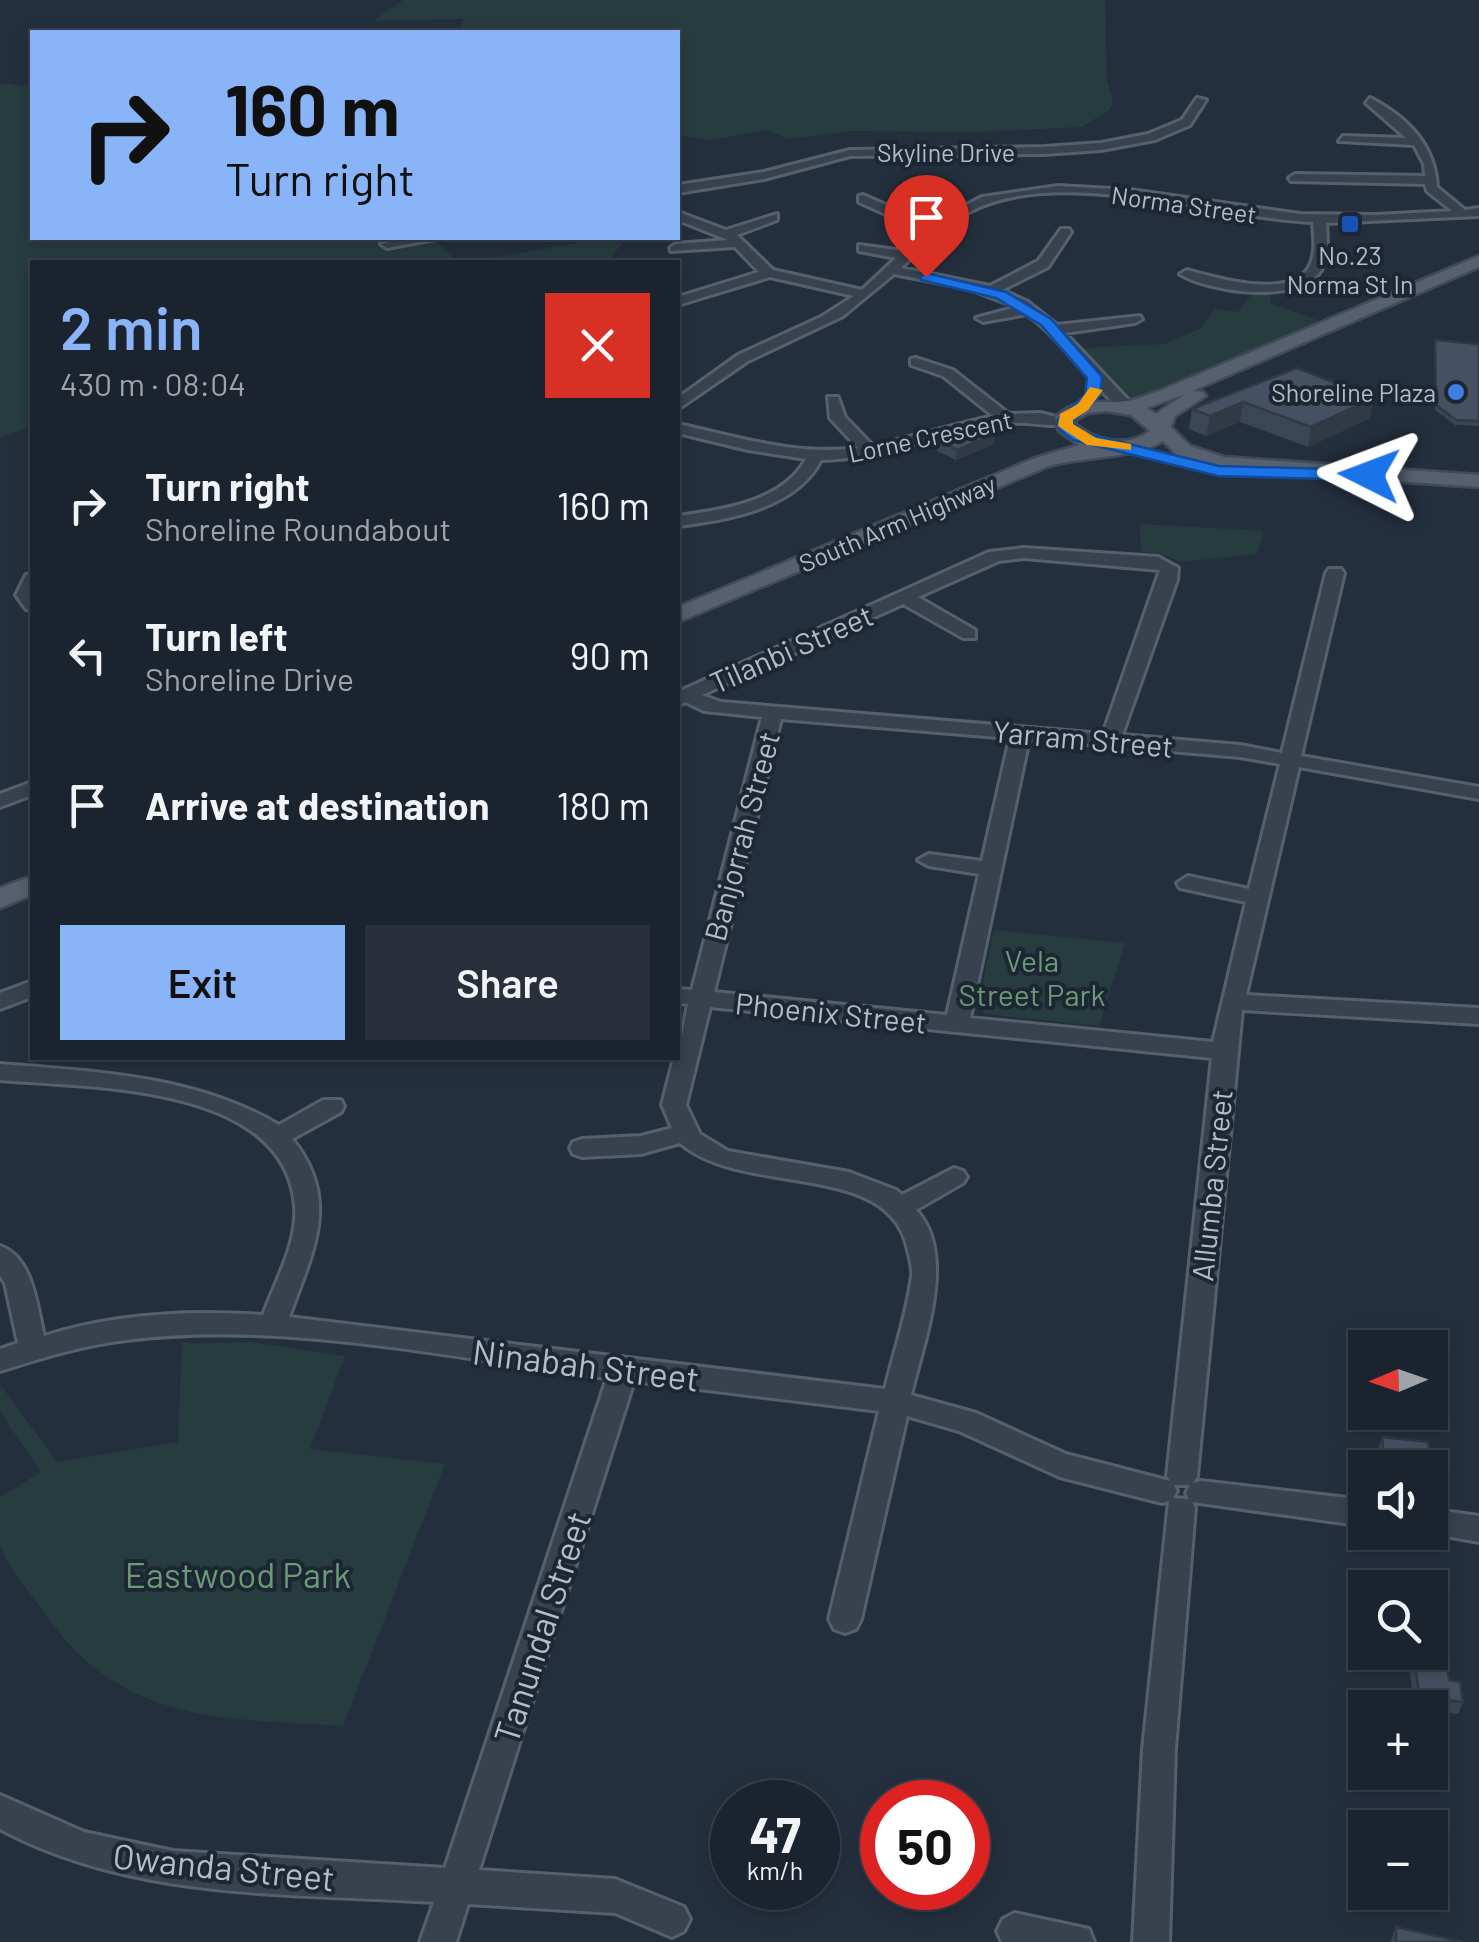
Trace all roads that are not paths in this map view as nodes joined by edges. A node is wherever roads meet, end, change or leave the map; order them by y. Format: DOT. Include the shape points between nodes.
graph roads {
  1 [pos="1201,100"];
  2 [pos="1370,101"];
  3 [pos="1343,138"];
  4 [pos="1420,142"];
  5 [pos="1295,178"];
  6 [pos="1430,180"];
  7 [pos="1180,184"];
  8 [pos="680,190"];
  9 [pos="1168,197"];
  10 [pos="862,200"];
  11 [pos="1187,201"];
  12 [pos="1479,212"];
  13 [pos="1177,214"];
  14 [pos="1463,214"];
  15 [pos="680,217"];
  16 [pos="773,217"];
  17 [pos="1424,218"];
  18 [pos="1318,220"];
  19 [pos="944,222"];
  20 [pos="1441,229"];
  21 [pos="1065,232"];
  22 [pos="734,238"];
  23 [pos="418,240"];
  24 [pos="387,244"];
  25 [pos="676,248"];
  26 [pos="864,248"];
  27 [pos="908,256"];
  28 [pos="1479,262"];
  29 [pos="892,270"];
  30 [pos="769,273"];
  31 [pos="1187,274"];
  32 [pos="1479,274"];
  33 [pos="990,291"];
  34 [pos="864,294"];
  35 [pos="680,300"];
  36 [pos="1029,309"];
  37 [pos="983,318"];
  38 [pos="1135,319"];
  39 [pos="1052,330"];
  40 [pos="916,362"];
  41 [pos="1095,377"];
  42 [pos="833,400"];
  43 [pos="680,404"];
  44 [pos="1127,406"];
  45 [pos="1083,407"];
  46 [pos="1004,418"];
  47 [pos="1065,423"];
  48 [pos="1161,427"];
  49 [pos="680,428"];
  50 [pos="1123,447"];
  51 [pos="870,452"];
  52 [pos="814,456"];
  53 [pos="1291,471"];
  54 [pos="1479,481"];
  55 [pos="680,521"];
  56 [pos="1335,572"];
  57 [pos="680,597"];
  58 [pos="904,597"];
  59 [pos="680,614"];
  60 [pos="969,634"];
  61 [pos="683,697"];
  62 [pos="773,713"];
  63 [pos="1021,733"];
  64 [pos="1110,741"];
  65 [pos="1291,758"];
  66 [pos="30,789"];
  67 [pos="1479,792"];
  68 [pos="0,801"];
  69 [pos="929,860"];
  70 [pos="30,866"];
  71 [pos="992,868"];
  72 [pos="0,878"];
  73 [pos="1188,884"];
  74 [pos="30,886"];
  75 [pos="1258,898"];
  76 [pos="0,899"];
  77 [pos="30,989"];
  78 [pos="688,997"];
  79 [pos="0,1002"];
  80 [pos="1232,1002"];
  81 [pos="1479,1016"];
  82 [pos="957,1024"];
  83 [pos="1224,1051"];
  84 [pos="680,1059"];
  85 [pos="680,1060"];
  86 [pos="0,1072"];
  87 [pos="332,1106"];
  88 [pos="684,1134"];
  89 [pos="277,1137"];
  90 [pos="582,1148"];
  91 [pos="954,1177"];
  92 [pos="900,1208"];
  93 [pos="0,1256"];
  94 [pos="273,1325"];
  95 [pos="34,1347"];
  96 [pos="0,1360"];
  97 [pos="624,1369"];
  98 [pos="897,1402"];
  99 [pos="1181,1492"];
  100 [pos="1348,1512"];
  101 [pos="1448,1525"];
  102 [pos="1479,1529"];
  103 [pos="846,1619"];
  104 [pos="0,1812"];
  105 [pos="457,1885"];
  106 [pos="672,1919"];
  107 [pos="1015,1930"];
  108 [pos="438,1942"];
  109 [pos="1076,1942"];
  110 [pos="1151,1942"];
  1 -- 8 [label="street, Skyline Drive" via="1198,112 1180,126 1124,143 848,153 762,177"];
  2 -- 4 [label="street"];
  3 -- 4 [label="street"];
  4 -- 6 [label="street"];
  5 -- 6 [label="street"];
  6 -- 14 [label="street" via="1438,197"];
  7 -- 9 [label="street"];
  9 -- 11 [label="street, Norma Street"];
  9 -- 19 [label="street, Norma Street" via="1014,194 974,204"];
  10 -- 19 [label="street"];
  11 -- 13 [label="street"];
  11 -- 18 [label="street, Norma Street"];
  12 -- 14 [label="street, Norma Street"];
  14 -- 17 [label="street, Norma Street"];
  15 -- 22 [label="street"];
  16 -- 22 [label="street"];
  17 -- 18 [label="street, Norma Street"];
  17 -- 20 [label="street"];
  18 -- 31 [label="street" via="1324,248 1299,284 1263,288"];
  19 -- 27 [label="street, Norma Street"];
  21 -- 33 [label="street" via="1043,264"];
  22 -- 25 [label="street"];
  22 -- 30 [label="street"];
  23 -- 24 [label="street"];
  26 -- 27 [label="street"];
  27 -- 29 [label="street, Norma Street"];
  28 -- 44 [label="main road"];
  29 -- 33 [label="street"];
  29 -- 34 [label="street, Norma Street"];
  30 -- 34 [label="street"];
  30 -- 35 [label="street"];
  32 -- 48 [label="main road" via="1194,397 1166,413"];
  33 -- 36 [label="street"];
  34 -- 43 [label="street, Norma Street" via="738,360"];
  36 -- 37 [label="street"];
  36 -- 39 [label="street"];
  38 -- 39 [label="street"];
  39 -- 41 [label="street"];
  40 -- 46 [label="street" via="948,373"];
  41 -- 44 [label="street"];
  41 -- 45 [label="street" via="1096,388"];
  42 -- 51 [label="street" via="838,418"];
  44 -- 45 [label="main road"];
  44 -- 48 [label="main road"];
  45 -- 47 [label="main road, South Arm Highway"];
  46 -- 47 [label="street, Lorne Crescent" via="1035,415"];
  46 -- 51 [label="street, Lorne Crescent"];
  47 -- 50 [label="main road" via="1085,440"];
  47 -- 57 [label="main road, South Arm Highway" via="1060,438 1038,449"];
  48 -- 50 [label="main road" via="1151,442"];
  48 -- 53 [label="main road" via="1179,447 1206,460"];
  49 -- 52 [label="street, Lorne Crescent"];
  50 -- 53 [label="main road" via="1218,471"];
  50 -- 59 [label="main road, South Arm Highway" via="1058,456"];
  51 -- 52 [label="street, Lorne Crescent"];
  52 -- 55 [label="street" via="806,476 781,492 719,515"];
  53 -- 54 [label="main road"];
  56 -- 65 [label="street, Allumba Street"];
  58 -- 60 [label="street, Tilanbi Street"];
  58 -- 61 [label="street, Tilanbi Street"];
  58 -- 64 [label="street, Tilanbi Street" via="1004,554 1151,561 1169,568"];
  61 -- 62 [label="street, Yarram Street" via="710,707"];
  62 -- 63 [label="street, Yarram Street"];
  62 -- 78 [label="street, Banjorrah Street"];
  63 -- 64 [label="street, Yarram Street"];
  63 -- 71 [label="street"];
  64 -- 65 [label="street, Yarram Street"];
  65 -- 67 [label="street, Yarram Street"];
  65 -- 75 [label="street, Allumba Street"];
  66 -- 68 [label="street"];
  69 -- 71 [label="street"];
  70 -- 72 [label="main road"];
  71 -- 82 [label="street"];
  73 -- 75 [label="street"];
  74 -- 76 [label="main road"];
  75 -- 80 [label="street, Allumba Street"];
  77 -- 79 [label="street"];
  78 -- 82 [label="street, Phoenix Street"];
  78 -- 84 [label="street, Banjorrah Street"];
  80 -- 81 [label="street"];
  80 -- 83 [label="street, Allumba Street"];
  82 -- 83 [label="street, Phoenix Street"];
  83 -- 99 [label="street, Allumba Street"];
  85 -- 88 [label="street, Banjorrah Street" via="674,1105"];
  86 -- 89 [label="street" via="197,1095 237,1109"];
  87 -- 89 [label="street"];
  88 -- 90 [label="street" via="641,1145"];
  88 -- 92 [label="street" via="728,1162 852,1179"];
  89 -- 94 [label="street" via="299,1170 308,1205"];
  91 -- 92 [label="street"];
  92 -- 98 [label="street" via="921,1237 926,1272"];
  93 -- 95 [label="street" via="18,1280"];
  94 -- 95 [label="street, Ninabah Street" via="144,1324"];
  94 -- 97 [label="street, Ninabah Street"];
  95 -- 96 [label="street, Ninabah Street"];
  97 -- 98 [label="street, Ninabah Street"];
  97 -- 105 [label="street, Tanundal Street"];
  98 -- 99 [label="street, Ninabah Street" via="966,1421 1060,1466"];
  98 -- 103 [label="street"];
  99 -- 100 [label="street, Ninabah Street"];
  99 -- 110 [label="street, Allumba Street"];
  101 -- 102 [label="street"];
  104 -- 105 [label="street, Owanda Street" via="55,1839 158,1866"];
  105 -- 106 [label="street" via="615,1896"];
  105 -- 108 [label="street, Tanundal Street"];
  107 -- 109 [label="street"];
}
